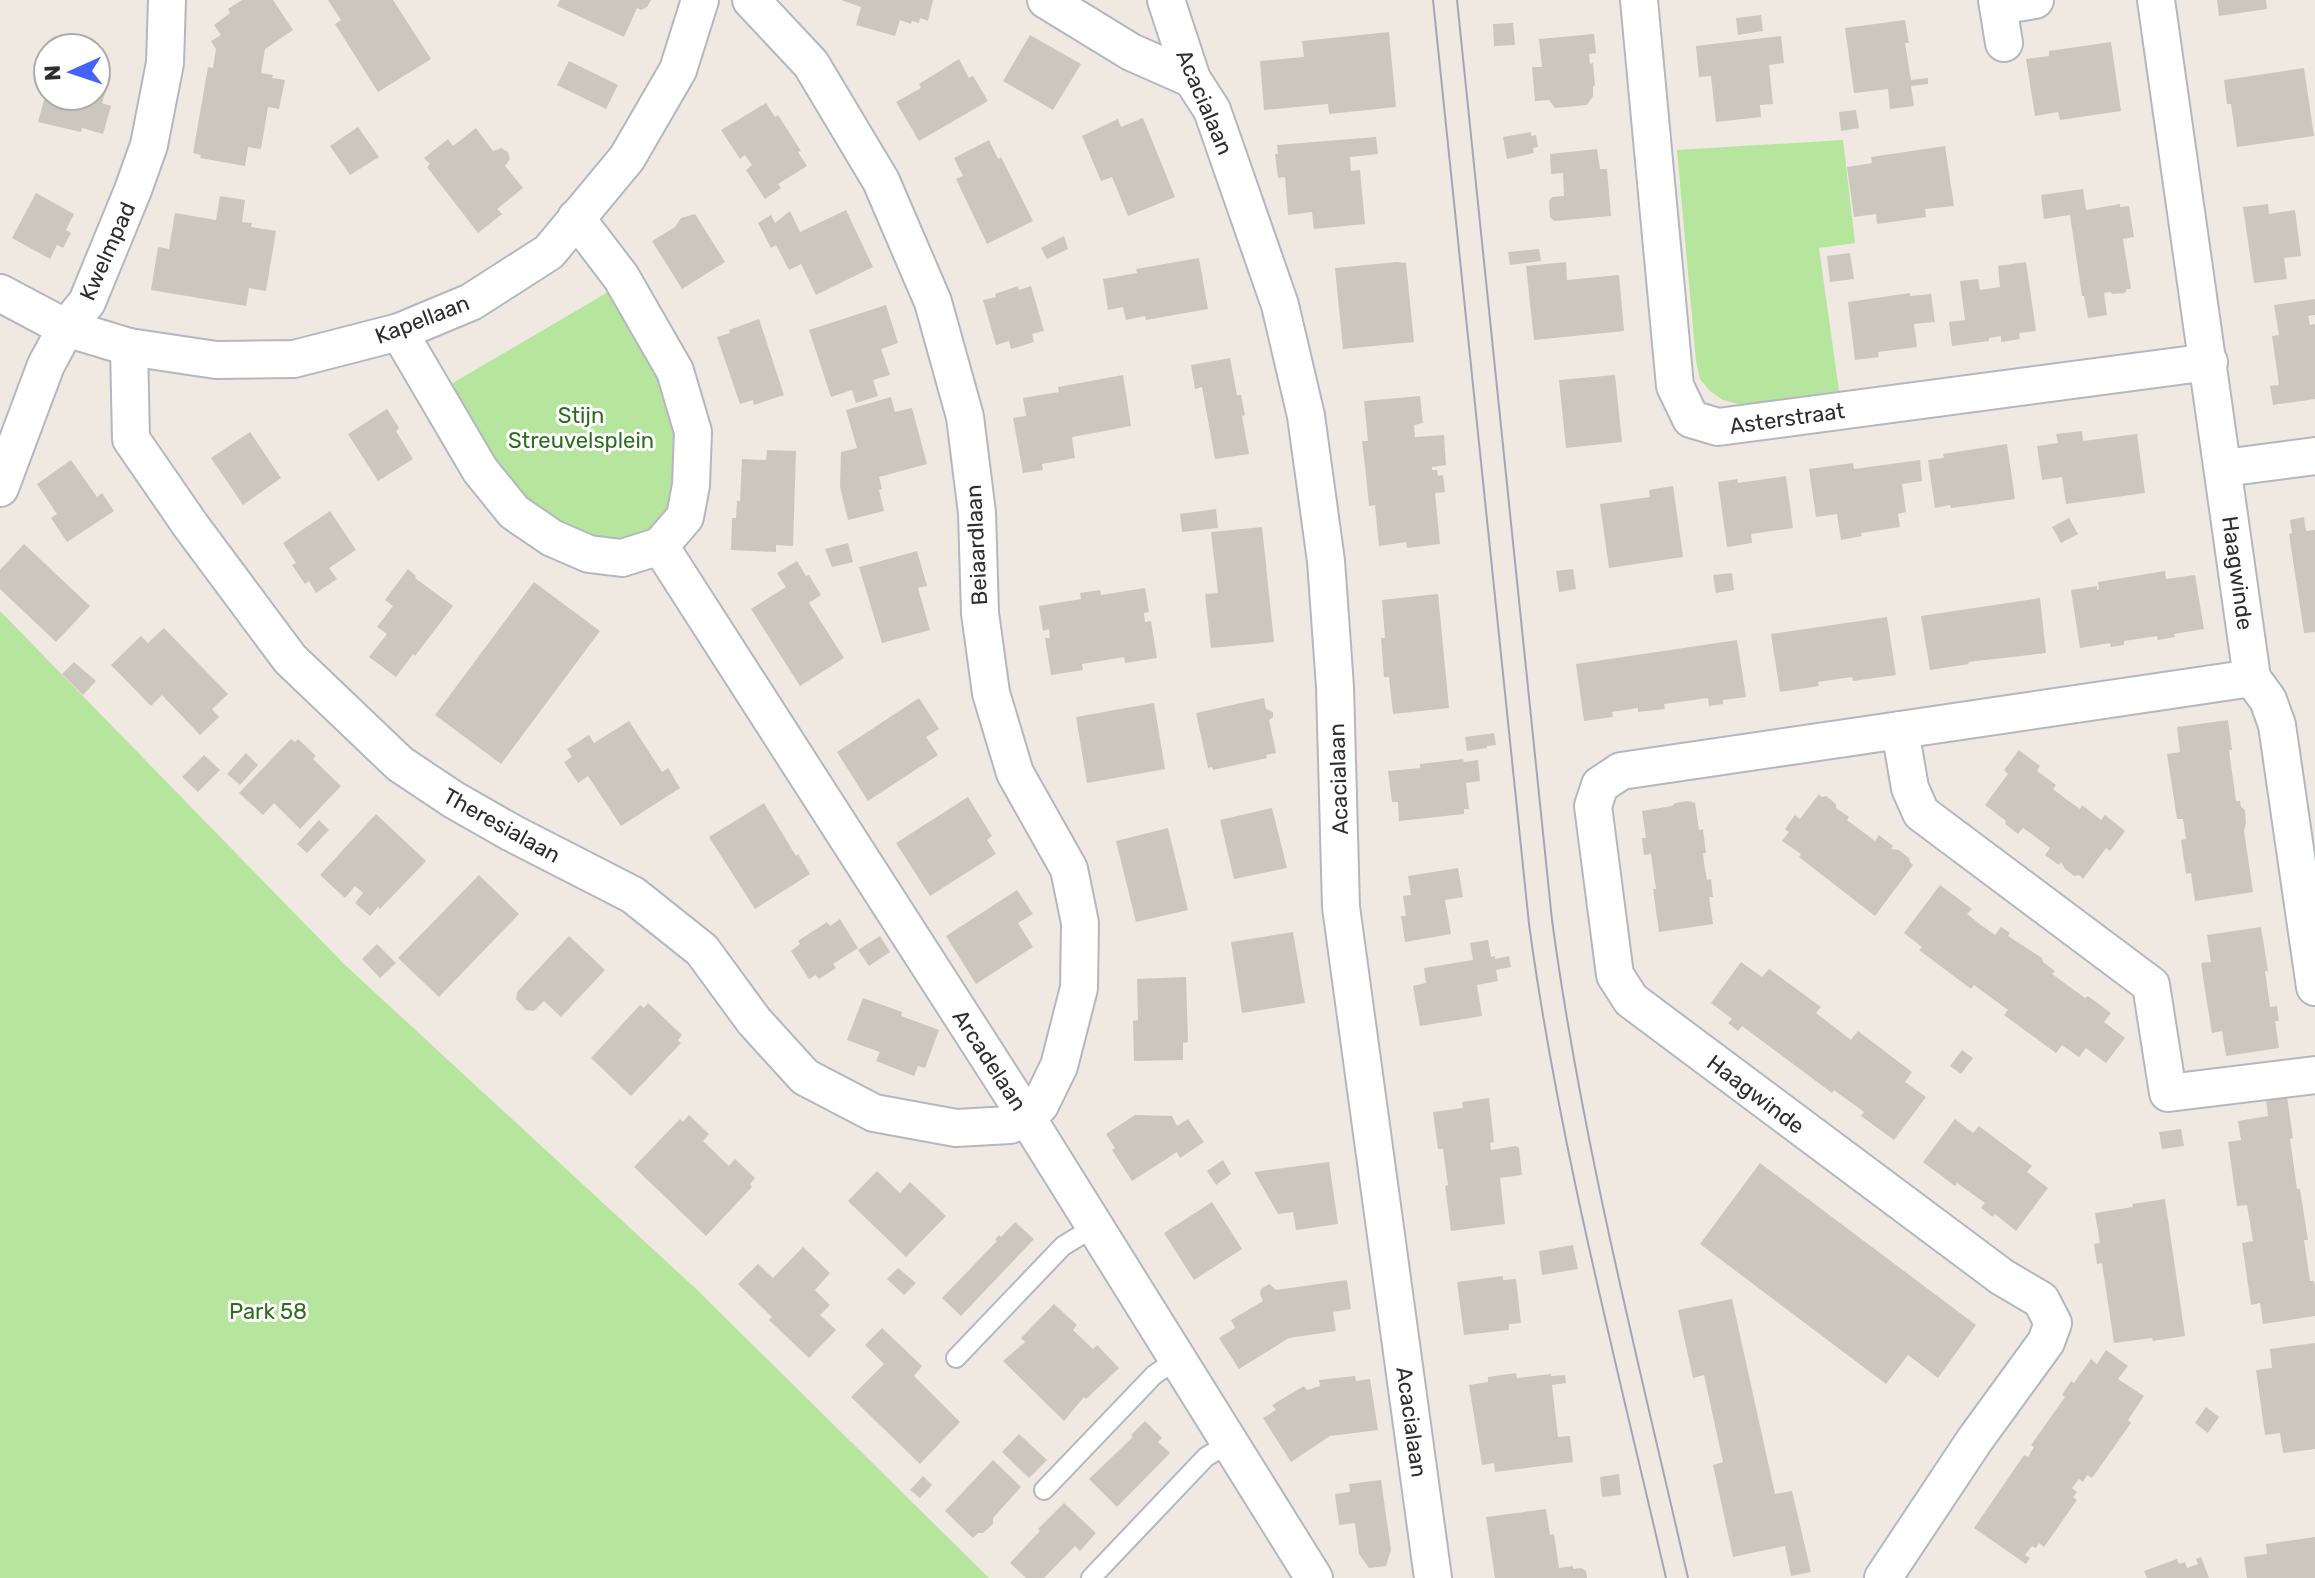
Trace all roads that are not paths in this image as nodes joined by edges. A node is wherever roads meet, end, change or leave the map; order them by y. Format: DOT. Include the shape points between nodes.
graph roads {
  1 [pos="167,0"];
  2 [pos="700,0"];
  3 [pos="751,0"];
  4 [pos="1046,0"];
  5 [pos="1166,0"];
  6 [pos="1639,0"];
  7 [pos="2035,0"];
  8 [pos="2156,0"];
  9 [pos="1997,3"];
  10 [pos="2004,43"];
  11 [pos="1192,79"];
  12 [pos="576,218"];
  13 [pos="0,293"];
  14 [pos="66,328"];
  15 [pos="399,332"];
  16 [pos="129,347"];
  17 [pos="2209,362"];
  18 [pos="2315,456"];
  19 [pos="2224,468"];
  20 [pos="0,488"];
  21 [pos="660,546"];
  22 [pos="2252,678"];
  23 [pos="1900,730"];
  24 [pos="2315,987"];
  25 [pos="2315,1075"];
  26 [pos="1026,1116"];
  27 [pos="1094,1227"];
  28 [pos="956,1358"];
  29 [pos="1177,1359"];
  30 [pos="1229,1443"];
  31 [pos="1044,1490"];
  32 [pos="1091,1578"];
  33 [pos="1314,1578"];
  34 [pos="1433,1578"];
  35 [pos="1883,1578"];
  1 -- 14 [label="street, Kwelmpad" via="165,63 149,145 87,302"];
  2 -- 12 [label="street, Kapellaan" via="678,70 627,158"];
  3 -- 26 [label="street, Beiaardlaan" via="811,64 881,181 933,302 965,417 991,693 1015,773 1069,869 1080,923 1079,988 1059,1066 1040,1105"];
  4 -- 11 [label="street" via="1131,52"];
  5 -- 11 [label="street, Acacialaan"];
  6 -- 17 [label="street, Asterstraat" via="1675,386 1691,419 1718,427"];
  7 -- 9 [label="street"];
  8 -- 17 [label="street"];
  9 -- 10 [label="street"];
  11 -- 34 [label="street, Acacialaan" via="1212,110 1280,305 1306,416 1326,561 1334,671 1341,907"];
  12 -- 15 [label="street, Kapellaan" via="549,252 471,302"];
  12 -- 21 [label="street" via="621,277 675,371 693,432 685,517"];
  13 -- 14 [label="street, Kapellaan"];
  14 -- 16 [label="street, Kapellaan"];
  14 -- 20 [label="street, Kwelmpad" via="46,365"];
  15 -- 16 [label="street, Kapellaan" via="294,359 216,360"];
  15 -- 21 [label="street" via="480,470 514,512 552,538 589,554 622,558"];
  16 -- 26 [label="street, Theresialaan" via="131,439 290,659 400,764 512,833 633,895 702,950 754,1021 805,1077 874,1113 956,1128 1010,1125"];
  17 -- 19 [label="street"];
  18 -- 19 [label="street"];
  19 -- 22 [label="street, Haagwinde"];
  21 -- 26 [label="street, Arcadelaan"];
  22 -- 23 [label="street, Haagwinde"];
  22 -- 24 [label="street, Haagwinde" via="2277,725"];
  23 -- 25 [label="street" via="1910,788 1921,813 2151,985 2168,1093"];
  23 -- 35 [label="street, Haagwinde" via="1621,771 1600,785 1593,806 1615,975 1631,1000 1989,1267 2041,1300 2053,1323 2046,1342"];
  26 -- 27 [label="street, Arcadelaan"];
  27 -- 28 [label="lane" via="1063,1246"];
  27 -- 29 [label="street, Arcadelaan"];
  29 -- 30 [label="street, Arcadelaan"];
  29 -- 31 [label="lane" via="1154,1375"];
  30 -- 32 [label="lane" via="1206,1457"];
  30 -- 33 [label="street, Arcadelaan"];
}
